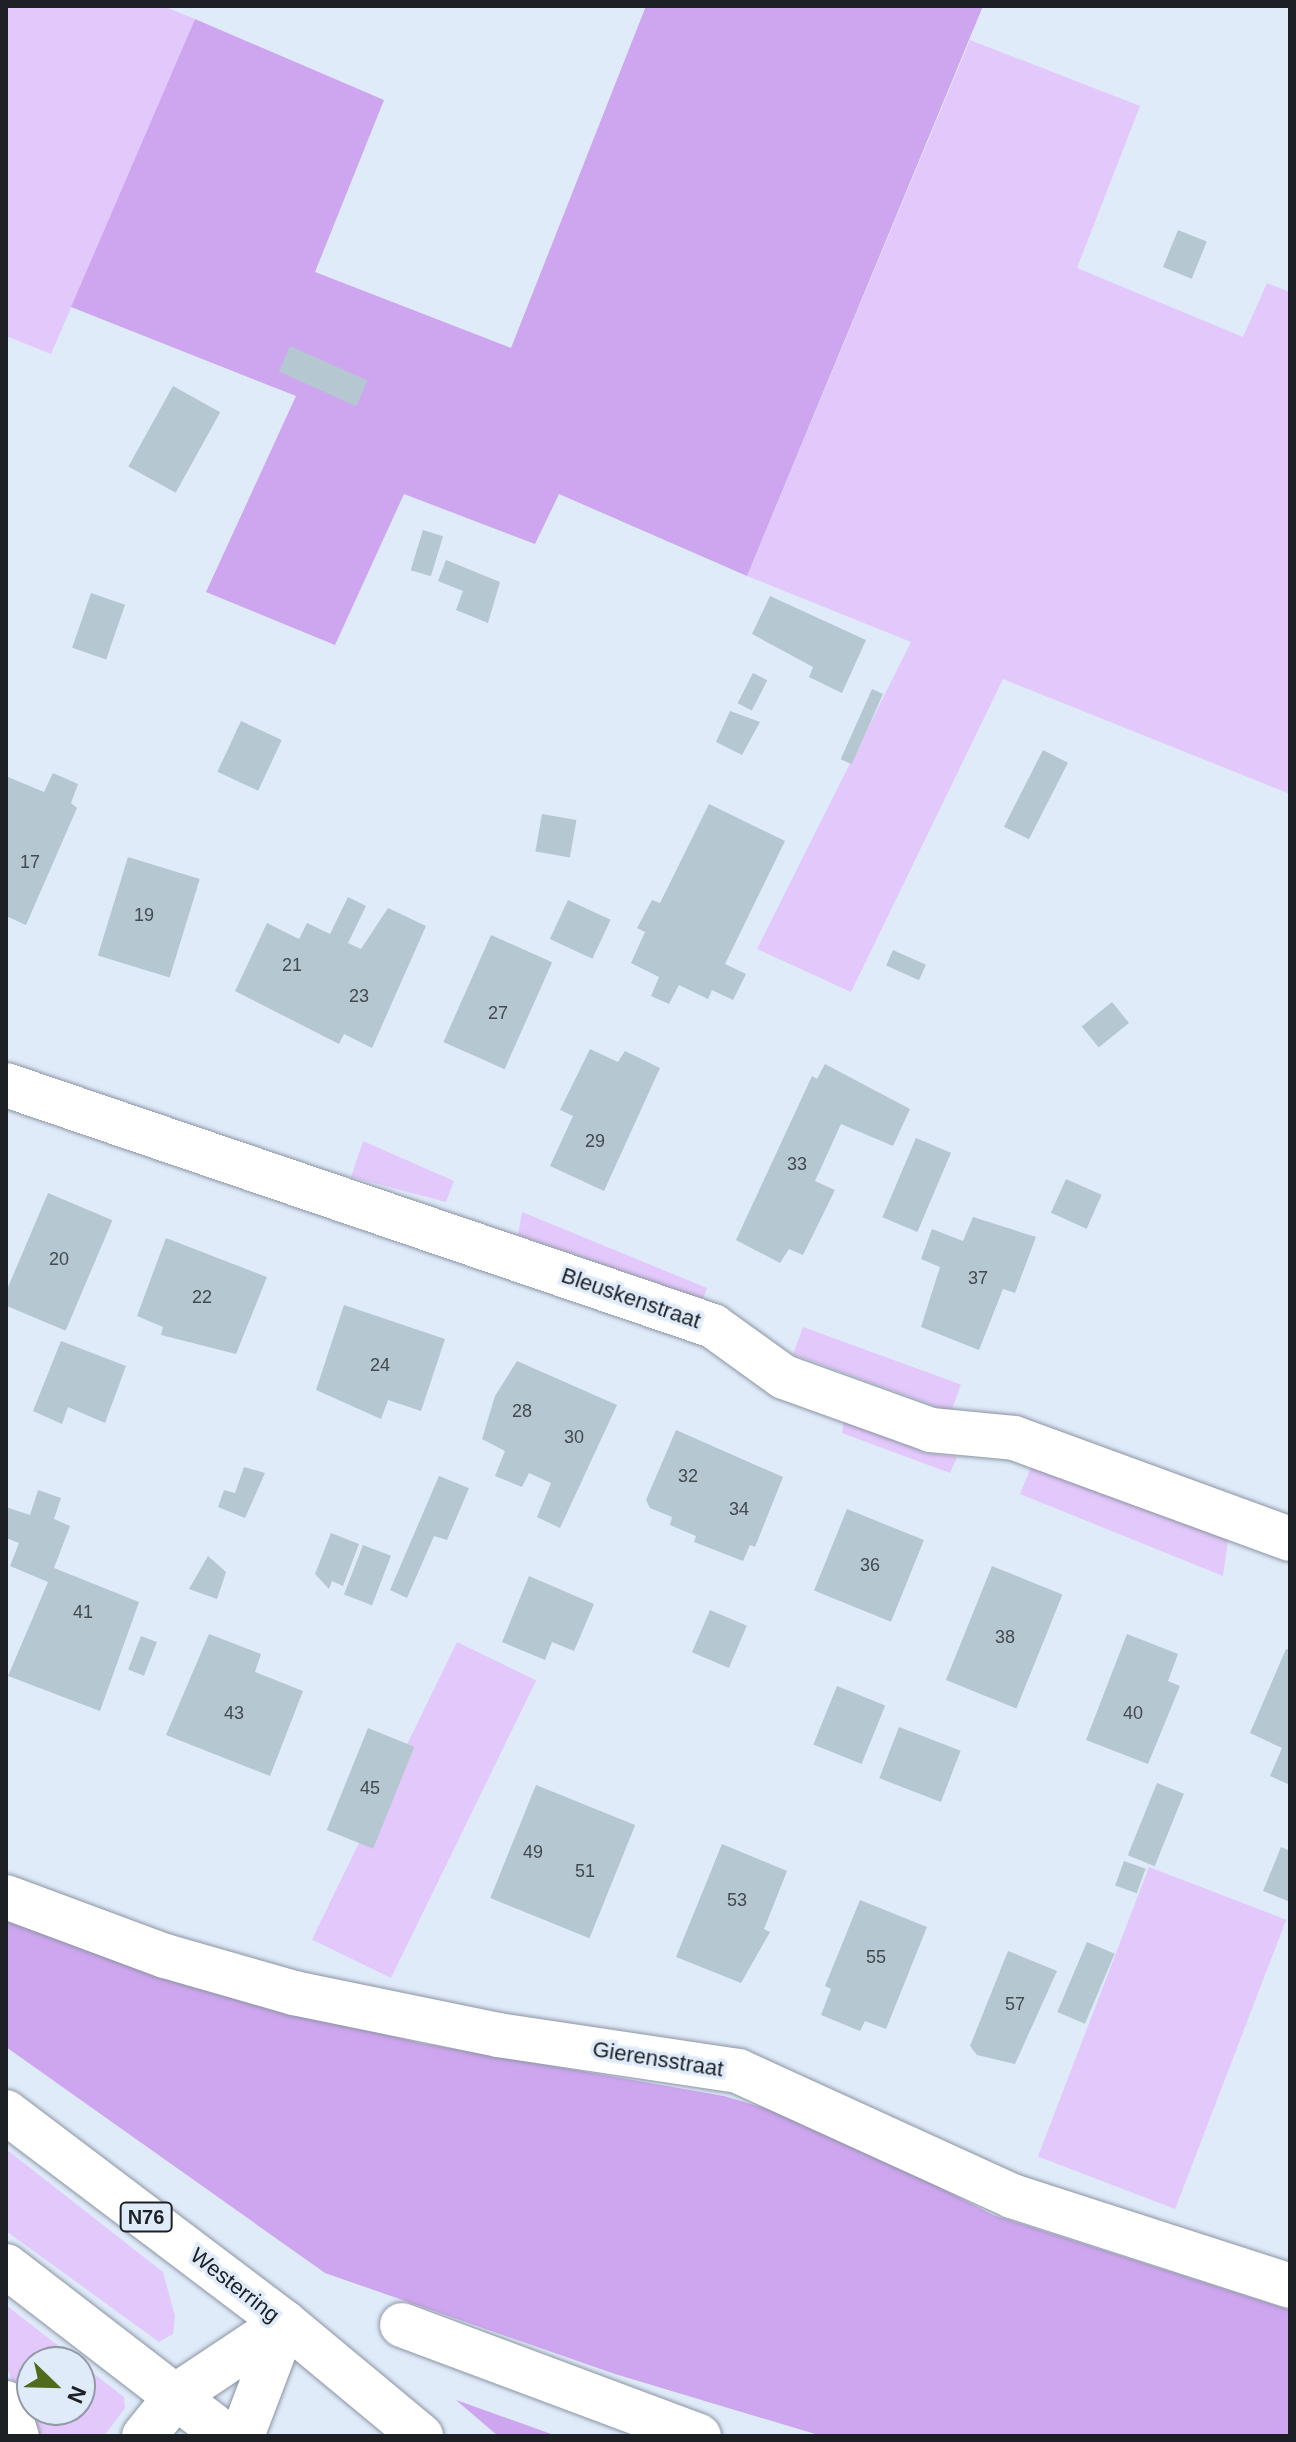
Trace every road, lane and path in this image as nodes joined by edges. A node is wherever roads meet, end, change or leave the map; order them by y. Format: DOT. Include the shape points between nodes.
graph roads {
  1 [pos="6,1085"];
  2 [pos="1290,1539"];
  3 [pos="6,1897"];
  4 [pos="6,2112"];
  5 [pos="6,2266"];
  6 [pos="1290,2286"];
  7 [pos="285,2323"];
  8 [pos="402,2325"];
  9 [pos="178,2394"];
  10 [pos="6,2403"];
  11 [pos="17,2436"];
  12 [pos="144,2436"];
  13 [pos="227,2436"];
  14 [pos="242,2436"];
  15 [pos="421,2436"];
  16 [pos="699,2436"];
  1 -- 2 [label="main road, Bleuskenstraat" via="713,1326 784,1377 931,1430 1014,1438"];
  3 -- 6 [label="main road, Gierensstraat" via="165,1956 294,1993 498,2035 738,2071 1012,2196"];
  4 -- 7 [label="main road, Westerring / N76"];
  5 -- 9 [label="main road"];
  7 -- 9 [label="main road"];
  7 -- 14 [label="main road"];
  7 -- 15 [label="main road, Westerring / N76"];
  8 -- 16 [label="main road"];
  9 -- 12 [label="main road"];
  9 -- 13 [label="main road"];
  10 -- 11 [label="main road"];
}
